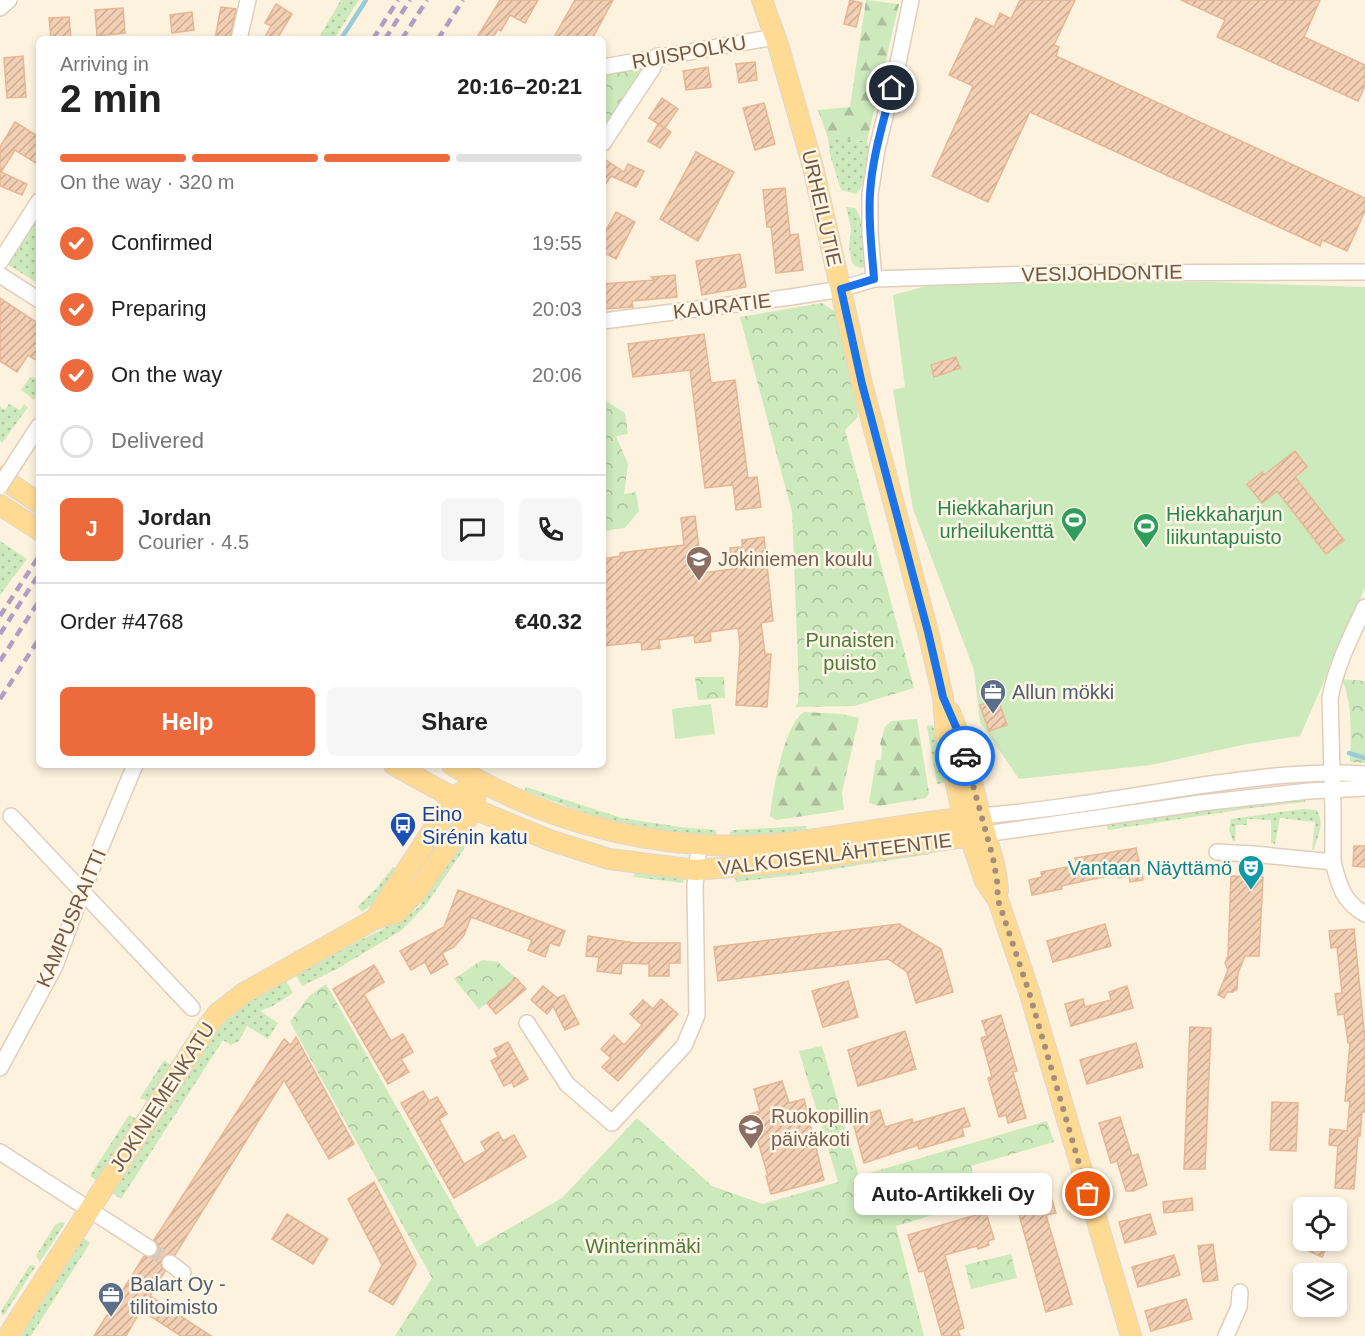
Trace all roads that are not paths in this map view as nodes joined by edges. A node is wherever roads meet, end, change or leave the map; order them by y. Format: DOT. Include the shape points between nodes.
graph roads {
  1 [pos="9,0"];
  2 [pos="248,0"];
  3 [pos="762,0"];
  4 [pos="911,0"];
  5 [pos="0,8"];
  6 [pos="240,36"];
  7 [pos="775,37"];
  8 [pos="658,56"];
  9 [pos="606,66"];
  10 [pos="606,138"];
  11 [pos="36,206"];
  12 [pos="0,262"];
  13 [pos="1365,272"];
  14 [pos="0,275"];
  15 [pos="874,279"];
  16 [pos="841,289"];
  17 [pos="36,298"];
  18 [pos="606,321"];
  19 [pos="35,432"];
  20 [pos="0,477"];
  21 [pos="0,486"];
  22 [pos="36,501"];
  23 [pos="0,504"];
  24 [pos="36,528"];
  25 [pos="1365,607"];
  26 [pos="134,768"];
  27 [pos="399,768"];
  28 [pos="457,768"];
  29 [pos="1331,772"];
  30 [pos="1365,774"];
  31 [pos="477,780"];
  32 [pos="1365,788"];
  33 [pos="1331,790"];
  34 [pos="453,799"];
  35 [pos="474,809"];
  36 [pos="11,816"];
  37 [pos="974,826"];
  38 [pos="699,845"];
  39 [pos="1217,852"];
  40 [pos="1333,862"];
  41 [pos="696,870"];
  42 [pos="82,892"];
  43 [pos="1365,914"];
  44 [pos="375,919"];
  45 [pos="192,1008"];
  46 [pos="528,1023"];
  47 [pos="0,1068"];
  48 [pos="0,1152"];
  49 [pos="89,1209"];
  50 [pos="149,1248"];
  51 [pos="170,1263"];
  52 [pos="183,1273"];
  53 [pos="1240,1292"];
  54 [pos="8,1336"];
  55 [pos="1131,1336"];
  56 [pos="1226,1336"];
  1 -- 5 [label="street"];
  2 -- 6 [label="street"];
  3 -- 7 [label="main road, URHEILUTIE"];
  4 -- 15 [label="street" via="870,194"];
  7 -- 8 [label="street, RUISPOLKU"];
  7 -- 16 [label="main road, URHEILUTIE" via="813,167"];
  8 -- 9 [label="street, RUISPOLKU"];
  8 -- 10 [label="street"];
  11 -- 12 [label="street"];
  13 -- 15 [label="street, VESIJOHDONTIE" via="1067,273"];
  14 -- 17 [label="street"];
  15 -- 16 [label="street, VESIJOHDONTIE"];
  16 -- 18 [label="street, KAURATIE"];
  16 -- 37 [label="main road, URHEILUTIE" via="862,384 928,632 943,697 946,737"];
  19 -- 21 [label="street, bridge"];
  20 -- 22 [label="main road"];
  23 -- 24 [label="main road"];
  25 -- 29 [label="street" via="1333,684 1329,716"];
  26 -- 42 [label="street, KAMPUSRAITTI"];
  27 -- 34 [label="main road, VALKOISENLÄHTEENTIE"];
  28 -- 31 [label="main road, VALKOISENLÄHTEENTIE"];
  29 -- 30 [label="street, VALKOISENLÄHTEENTIE"];
  29 -- 33 [label="street"];
  29 -- 37 [label="street, VALKOISENLÄHTEENTIE" via="1241,780 1026,812"];
  31 -- 34 [label="main road, JOKINIEMENKATU"];
  31 -- 35 [label="main road, JOKINIEMENKATU"];
  31 -- 38 [label="main road, VALKOISENLÄHTEENTIE" via="556,815 613,832"];
  32 -- 33 [label="street, VALKOISENLÄHTEENTIE"];
  33 -- 37 [label="street, VALKOISENLÄHTEENTIE"];
  33 -- 40 [label="street"];
  34 -- 35 [label="main road, VALKOISENLÄHTEENTIE"];
  34 -- 44 [label="main road, JOKINIEMENKATU"];
  35 -- 41 [label="main road, VALKOISENLÄHTEENTIE" via="601,857"];
  35 -- 44 [label="main road, JOKINIEMENKATU" via="403,907"];
  36 -- 42 [label="street"];
  37 -- 38 [label="main road, VALKOISENLÄHTEENTIE" via="785,843"];
  37 -- 41 [label="main road, VALKOISENLÄHTEENTIE" via="791,862"];
  37 -- 55 [label="main road, URHEILUTIE" via="997,880 998,900"];
  38 -- 41 [label="street"];
  39 -- 40 [label="street"];
  40 -- 43 [label="street" via="1348,902"];
  41 -- 46 [label="street" via="695,1022 684,1046 612,1124 567,1083"];
  42 -- 45 [label="street"];
  42 -- 47 [label="street, KAMPUSRAITTI" via="55,966"];
  44 -- 49 [label="main road, JOKINIEMENKATU" via="244,993 217,1014"];
  48 -- 49 [label="street"];
  49 -- 50 [label="street"];
  49 -- 54 [label="main road, JOKINIEMENKATU"];
  51 -- 52 [label="street"];
  53 -- 56 [label="street" via="1239,1307"];
}
